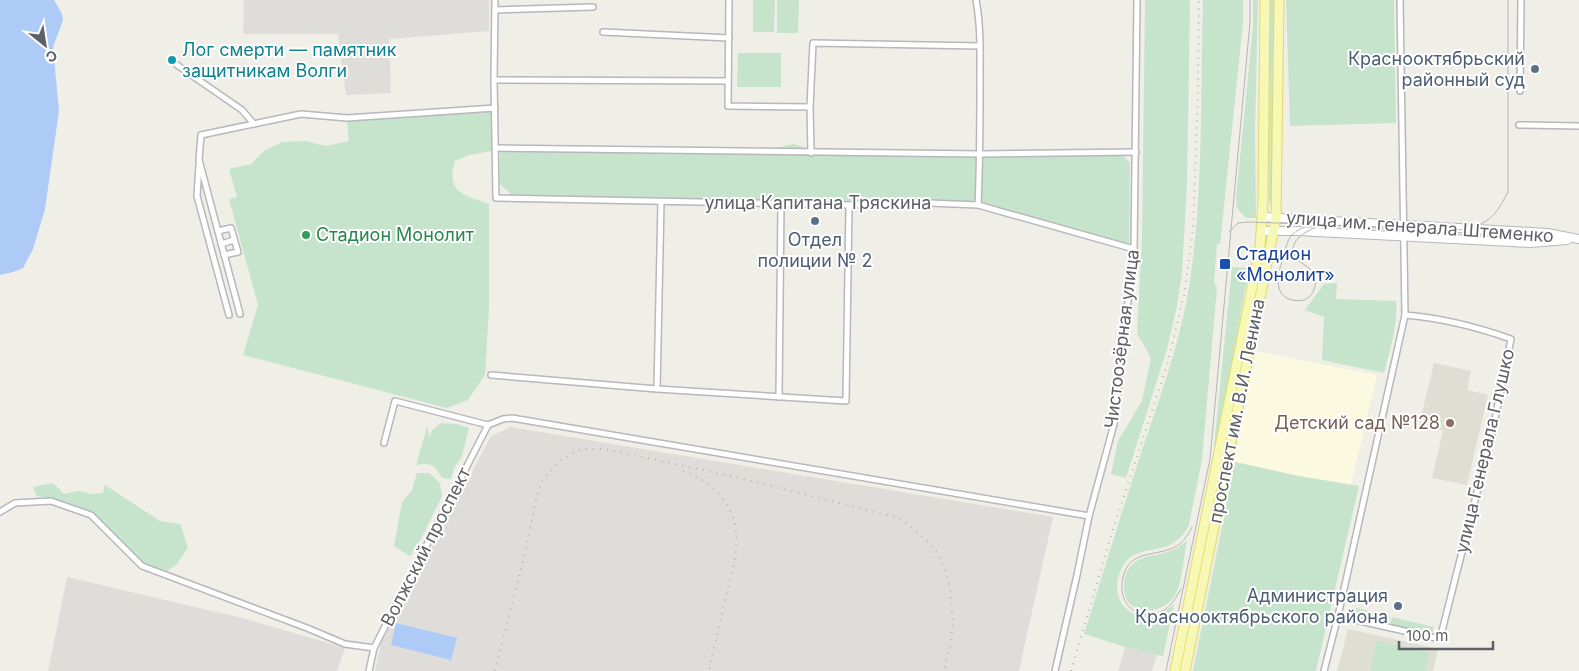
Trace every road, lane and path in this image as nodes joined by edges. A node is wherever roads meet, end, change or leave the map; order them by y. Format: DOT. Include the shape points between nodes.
graph roads {
  1 [pos="496,0"];
  2 [pos="729,0"];
  3 [pos="976,0"];
  4 [pos="1137,0"];
  5 [pos="1265,0"];
  6 [pos="1279,0"];
  7 [pos="1400,0"];
  8 [pos="1521,0"];
  9 [pos="594,6"];
  10 [pos="495,10"];
  11 [pos="603,32"];
  12 [pos="729,38"];
  13 [pos="980,46"];
  14 [pos="177,65"];
  15 [pos="494,80"];
  16 [pos="728,81"];
  17 [pos="1520,92"];
  18 [pos="810,107"];
  19 [pos="495,108"];
  20 [pos="254,124"];
  21 [pos="1519,125"];
  22 [pos="1579,126"];
  23 [pos="496,148"];
  24 [pos="1136,152"];
  25 [pos="811,153"];
  26 [pos="981,154"];
  27 [pos="200,160"];
  28 [pos="208,193"];
  29 [pos="197,196"];
  30 [pos="661,202"];
  31 [pos="781,204"];
  32 [pos="849,205"];
  33 [pos="978,205"];
  34 [pos="1263,217"];
  35 [pos="1276,218"];
  36 [pos="1404,225"];
  37 [pos="1262,231"];
  38 [pos="1273,231"];
  39 [pos="218,232"];
  40 [pos="1404,236"];
  41 [pos="1578,239"];
  42 [pos="234,240"];
  43 [pos="221,244"];
  44 [pos="1134,250"];
  45 [pos="224,256"];
  46 [pos="240,314"];
  47 [pos="228,315"];
  48 [pos="1405,316"];
  49 [pos="491,375"];
  50 [pos="657,389"];
  51 [pos="779,397"];
  52 [pos="488,425"];
  53 [pos="384,443"];
  54 [pos="0,512"];
  55 [pos="1089,516"];
  56 [pos="1338,616"];
  57 [pos="374,648"];
  58 [pos="369,671"];
  59 [pos="1055,671"];
  60 [pos="1174,671"];
  61 [pos="1185,671"];
  62 [pos="1324,671"];
  1 -- 10 [label="street"];
  2 -- 12 [label="street"];
  3 -- 13 [label="street"];
  4 -- 24 [label="street, Чистоозёрная улица"];
  5 -- 34 [label="main road, проспект им. В.И. Ленина"];
  6 -- 35 [label="main road, проспект им. В.И. Ленина"];
  7 -- 36 [label="street"];
  8 -- 17 [label="street"];
  9 -- 10 [label="street"];
  10 -- 15 [label="street"];
  11 -- 12 [label="street"];
  12 -- 16 [label="street"];
  13 -- 18 [label="street" via="813,43"];
  13 -- 26 [label="street"];
  14 -- 20 [label="street" via="242,110"];
  15 -- 16 [label="street"];
  15 -- 19 [label="street"];
  16 -- 18 [label="street" via="728,106"];
  18 -- 25 [label="street"];
  19 -- 20 [label="street" via="347,118 301,114"];
  19 -- 23 [label="street"];
  20 -- 27 [label="street" via="201,135"];
  21 -- 22 [label="street"];
  23 -- 25 [label="street"];
  23 -- 30 [label="street, улица Капитана Тряскина" via="496,198"];
  24 -- 26 [label="street"];
  24 -- 44 [label="street, Чистоозёрная улица"];
  25 -- 26 [label="street"];
  26 -- 33 [label="street"];
  27 -- 28 [label="street"];
  27 -- 29 [label="street"];
  28 -- 29 [label="street"];
  28 -- 39 [label="street"];
  29 -- 47 [label="street"];
  30 -- 31 [label="street, улица Капитана Тряскина"];
  30 -- 50 [label="street"];
  31 -- 32 [label="street, улица Капитана Тряскина"];
  31 -- 51 [label="street"];
  32 -- 33 [label="street, улица Капитана Тряскина"];
  32 -- 51 [label="street" via="846,401"];
  33 -- 44 [label="street, улица Капитана Тряскина"];
  34 -- 35 [label="street, улица им. генерала Штеменко"];
  34 -- 37 [label="main road, проспект им. В.И. Ленина"];
  35 -- 36 [label="street, улица им. генерала Штеменко"];
  35 -- 38 [label="main road, проспект им. В.И. Ленина"];
  36 -- 40 [label="street"];
  36 -- 41 [label="street, улица им. генерала Штеменко" via="1547,233"];
  37 -- 38 [label="street, улица им. генерала Штеменко"];
  37 -- 60 [label="main road, проспект им. В.И. Ленина"];
  38 -- 40 [label="street, улица им. генерала Штеменко"];
  38 -- 61 [label="main road, проспект им. В.И. Ленина"];
  39 -- 42 [label="street" via="231,228"];
  39 -- 43 [label="street"];
  40 -- 41 [label="street, улица им. генерала Штеменко" via="1530,243"];
  40 -- 48 [label="street"];
  42 -- 43 [label="street"];
  42 -- 45 [label="street" via="238,252"];
  43 -- 45 [label="street"];
  44 -- 55 [label="street, Чистоозёрная улица" via="1114,424"];
  45 -- 46 [label="street"];
  48 -- 56 [label="street"];
  48 -- 56 [label="street, улица Генерала Глушко" via="1479,328 1511,339 1493,429 1440,639"];
  49 -- 50 [label="street"];
  50 -- 51 [label="street"];
  52 -- 53 [label="street" via="395,401"];
  52 -- 55 [label="street" via="512,418"];
  52 -- 57 [label="street, Волжский проспект"];
  54 -- 57 [label="street" via="15,504 50,501 91,515 142,566 345,644"];
  55 -- 59 [label="street, Чистоозёрная улица"];
  56 -- 62 [label="street"];
  57 -- 58 [label="street, Волжский проспект"];
}
